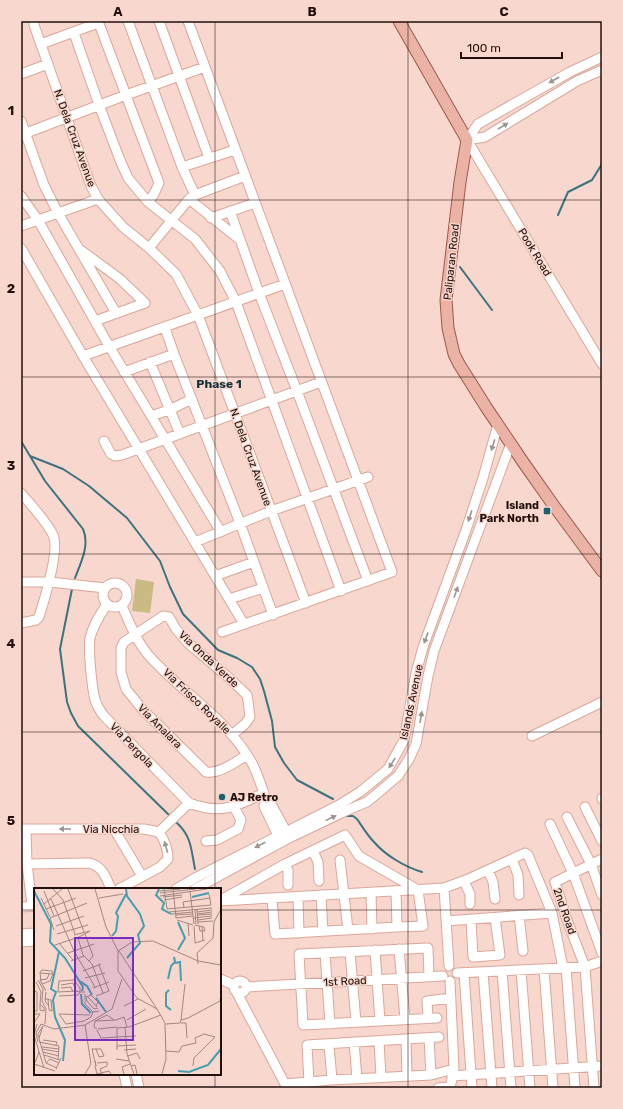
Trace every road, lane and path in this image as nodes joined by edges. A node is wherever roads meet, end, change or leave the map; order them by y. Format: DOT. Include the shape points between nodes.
graph roads {
  1 [pos="128,21"];
  2 [pos="159,21"];
  3 [pos="188,21"];
  4 [pos="400,21"];
  5 [pos="33,22"];
  6 [pos="98,22"];
  7 [pos="74,33"];
  8 [pos="41,44"];
  9 [pos="602,57"];
  10 [pos="48,64"];
  11 [pos="205,67"];
  12 [pos="602,70"];
  13 [pos="570,72"];
  14 [pos="21,74"];
  15 [pos="179,77"];
  16 [pos="577,81"];
  17 [pos="151,87"];
  18 [pos="126,95"];
  19 [pos="99,105"];
  20 [pos="67,118"];
  21 [pos="21,121"];
  22 [pos="23,134"];
  23 [pos="467,140"];
  24 [pos="235,150"];
  25 [pos="209,158"];
  26 [pos="182,167"];
  27 [pos="245,176"];
  28 [pos="21,196"];
  29 [pos="192,197"];
  30 [pos="98,199"];
  31 [pos="148,202"];
  32 [pos="255,203"];
  33 [pos="230,211"];
  34 [pos="58,213"];
  35 [pos="212,218"];
  36 [pos="38,220"];
  37 [pos="172,220"];
  38 [pos="21,226"];
  39 [pos="239,239"];
  40 [pos="78,247"];
  41 [pos="21,248"];
  42 [pos="149,248"];
  43 [pos="285,284"];
  44 [pos="259,294"];
  45 [pos="236,302"];
  46 [pos="116,313"];
  47 [pos="198,315"];
  48 [pos="95,321"];
  49 [pos="165,328"];
  50 [pos="109,346"];
  51 [pos="174,354"];
  52 [pos="83,356"];
  53 [pos="150,362"];
  54 [pos="602,364"];
  55 [pos="124,372"];
  56 [pos="321,382"];
  57 [pos="297,391"];
  58 [pos="192,399"];
  59 [pos="271,400"];
  60 [pos="170,410"];
  61 [pos="236,414"];
  62 [pos="151,416"];
  63 [pos="498,424"];
  64 [pos="201,425"];
  65 [pos="180,434"];
  66 [pos="165,439"];
  67 [pos="104,441"];
  68 [pos="511,443"];
  69 [pos="138,449"];
  70 [pos="368,477"];
  71 [pos="358,481"];
  72 [pos="334,488"];
  73 [pos="21,493"];
  74 [pos="309,498"];
  75 [pos="271,511"];
  76 [pos="240,523"];
  77 [pos="221,532"];
  78 [pos="195,542"];
  79 [pos="254,562"];
  80 [pos="602,571"];
  81 [pos="215,576"];
  82 [pos="368,581"];
  83 [pos="21,582"];
  84 [pos="50,582"];
  85 [pos="106,588"];
  86 [pos="263,588"];
  87 [pos="341,591"];
  88 [pos="229,599"];
  89 [pos="306,603"];
  90 [pos="107,604"];
  91 [pos="122,606"];
  92 [pos="273,614"];
  93 [pos="21,623"];
  94 [pos="244,624"];
  95 [pos="222,632"];
  96 [pos="134,635"];
  97 [pos="602,702"];
  98 [pos="232,735"];
  99 [pos="532,736"];
  100 [pos="247,755"];
  101 [pos="265,797"];
  102 [pos="190,803"];
  103 [pos="234,806"];
  104 [pos="585,807"];
  105 [pos="567,817"];
  106 [pos="550,824"];
  107 [pos="23,829"];
  108 [pos="114,829"];
  109 [pos="159,832"];
  110 [pos="284,837"];
  111 [pos="206,841"];
  112 [pos="602,841"];
  113 [pos="313,851"];
  114 [pos="602,859"];
  115 [pos="340,860"];
  116 [pos="512,860"];
  117 [pos="27,864"];
  118 [pos="285,864"];
  119 [pos="590,864"];
  120 [pos="488,870"];
  121 [pos="573,873"];
  122 [pos="142,876"];
  123 [pos="319,881"];
  124 [pos="464,881"];
  125 [pos="288,885"];
  126 [pos="111,888"];
  127 [pos="121,888"];
  128 [pos="178,888"];
  129 [pos="197,888"];
  130 [pos="444,888"];
  131 [pos="418,890"];
  132 [pos="396,891"];
  133 [pos="371,892"];
  134 [pos="345,894"];
  135 [pos="321,895"];
  136 [pos="519,895"];
  137 [pos="602,895"];
  138 [pos="298,896"];
  139 [pos="272,898"];
  140 [pos="495,899"];
  141 [pos="221,900"];
  142 [pos="221,901"];
  143 [pos="470,904"];
  144 [pos="34,906"];
  145 [pos="21,907"];
  146 [pos="552,913"];
  147 [pos="519,915"];
  148 [pos="495,918"];
  149 [pos="471,920"];
  150 [pos="446,921"];
  151 [pos="397,927"];
  152 [pos="372,929"];
  153 [pos="348,930"];
  154 [pos="323,932"];
  155 [pos="34,933"];
  156 [pos="299,933"];
  157 [pos="21,934"];
  158 [pos="34,941"];
  159 [pos="21,942"];
  160 [pos="399,949"];
  161 [pos="375,950"];
  162 [pos="523,951"];
  163 [pos="350,952"];
  164 [pos="325,953"];
  165 [pos="602,953"];
  166 [pos="602,961"];
  167 [pos="449,966"];
  168 [pos="585,967"];
  169 [pos="564,968"];
  170 [pos="544,969"];
  171 [pos="521,970"];
  172 [pos="502,971"];
  173 [pos="483,972"];
  174 [pos="461,973"];
  175 [pos="429,976"];
  176 [pos="401,978"];
  177 [pos="446,978"];
  178 [pos="221,980"];
  179 [pos="376,980"];
  180 [pos="352,981"];
  181 [pos="327,982"];
  182 [pos="301,984"];
  183 [pos="236,989"];
  184 [pos="451,998"];
  185 [pos="405,1019"];
  186 [pos="380,1021"];
  187 [pos="356,1022"];
  188 [pos="330,1024"];
  189 [pos="439,1037"];
  190 [pos="429,1038"];
  191 [pos="406,1040"];
  192 [pos="379,1041"];
  193 [pos="354,1042"];
  194 [pos="329,1044"];
  195 [pos="597,1066"];
  196 [pos="574,1068"];
  197 [pos="552,1069"];
  198 [pos="529,1071"];
  199 [pos="510,1072"];
  200 [pos="453,1073"];
  201 [pos="491,1074"];
  202 [pos="124,1075"];
  203 [pos="136,1075"];
  204 [pos="431,1075"];
  205 [pos="471,1075"];
  206 [pos="407,1076"];
  207 [pos="381,1077"];
  208 [pos="357,1079"];
  209 [pos="332,1080"];
  210 [pos="309,1082"];
  211 [pos="128,1088"];
  212 [pos="139,1088"];
  213 [pos="438,1088"];
  214 [pos="450,1088"];
  215 [pos="472,1088"];
  216 [pos="492,1088"];
  217 [pos="511,1088"];
  218 [pos="530,1088"];
  219 [pos="553,1088"];
  220 [pos="575,1088"];
  221 [pos="594,1088"];
  1 -- 17 [label="street"];
  2 -- 15 [label="street"];
  3 -- 11 [label="street"];
  4 -- 23 [label="main road"];
  5 -- 8 [label="street, N. Dela Cruz Avenue"];
  6 -- 7 [label="street"];
  6 -- 18 [label="street"];
  7 -- 8 [label="street"];
  7 -- 19 [label="street"];
  8 -- 10 [label="street, N. Dela Cruz Avenue"];
  9 -- 13 [label="street"];
  10 -- 14 [label="street"];
  10 -- 20 [label="street, N. Dela Cruz Avenue"];
  11 -- 15 [label="street"];
  11 -- 24 [label="street"];
  12 -- 16 [label="street"];
  13 -- 16 [label="street"];
  13 -- 23 [label="street, one-way" via="478,124"];
  15 -- 17 [label="street"];
  15 -- 25 [label="street"];
  23 -- 16 [label="street, one-way" via="486,137"];
  17 -- 18 [label="street"];
  17 -- 26 [label="street"];
  18 -- 19 [label="street"];
  18 -- 31 [label="street" via="159,183"];
  19 -- 20 [label="street"];
  19 -- 31 [label="street" via="128,178"];
  20 -- 22 [label="street"];
  20 -- 30 [label="street, N. Dela Cruz Avenue"];
  21 -- 22 [label="street"];
  22 -- 34 [label="street"];
  23 -- 54 [label="street, Pook Road"];
  23 -- 63 [label="main road, Paliparan Road" via="447,288 448,328 459,364"];
  24 -- 25 [label="street"];
  24 -- 27 [label="street"];
  25 -- 26 [label="street"];
  26 -- 29 [label="street"];
  27 -- 29 [label="street"];
  27 -- 32 [label="street"];
  28 -- 36 [label="street"];
  29 -- 35 [label="street"];
  29 -- 37 [label="street"];
  30 -- 34 [label="street"];
  30 -- 42 [label="street, N. Dela Cruz Avenue" via="123,227"];
  31 -- 37 [label="street"];
  32 -- 33 [label="street"];
  32 -- 43 [label="street"];
  33 -- 35 [label="street"];
  33 -- 39 [label="street"];
  34 -- 36 [label="street"];
  34 -- 40 [label="street"];
  35 -- 39 [label="street"];
  36 -- 38 [label="street"];
  36 -- 48 [label="street"];
  37 -- 42 [label="street"];
  37 -- 45 [label="street" via="195,239 220,271"];
  39 -- 44 [label="street"];
  40 -- 46 [label="street"];
  40 -- 46 [label="street" via="145,302"];
  41 -- 52 [label="street"];
  42 -- 47 [label="street, N. Dela Cruz Avenue" via="176,274"];
  43 -- 44 [label="street"];
  43 -- 56 [label="street"];
  44 -- 45 [label="street"];
  44 -- 57 [label="street"];
  45 -- 47 [label="street"];
  45 -- 59 [label="street"];
  46 -- 48 [label="street"];
  47 -- 49 [label="street"];
  47 -- 61 [label="street, N. Dela Cruz Avenue"];
  48 -- 50 [label="street"];
  49 -- 50 [label="street"];
  49 -- 51 [label="street"];
  50 -- 52 [label="street"];
  50 -- 55 [label="street"];
  51 -- 53 [label="street"];
  51 -- 58 [label="street"];
  52 -- 69 [label="street"];
  53 -- 55 [label="street"];
  53 -- 60 [label="street"];
  55 -- 62 [label="street"];
  56 -- 57 [label="street"];
  56 -- 71 [label="street"];
  57 -- 59 [label="street"];
  57 -- 72 [label="street"];
  58 -- 60 [label="street"];
  58 -- 64 [label="street"];
  59 -- 61 [label="street"];
  59 -- 74 [label="street"];
  60 -- 62 [label="street"];
  60 -- 65 [label="street"];
  61 -- 64 [label="street"];
  61 -- 75 [label="street, N. Dela Cruz Avenue"];
  62 -- 66 [label="street"];
  63 -- 68 [label="main road, Paliparan Road"];
  63 -- 110 [label="street, Islands Avenue, one-way" via="466,530 423,647 404,740 398,754 388,769 360,792"];
  64 -- 65 [label="street"];
  64 -- 76 [label="street"];
  65 -- 66 [label="street"];
  66 -- 69 [label="street"];
  66 -- 77 [label="street"];
  67 -- 69 [label="street" via="111,454 115,456"];
  68 -- 80 [label="main road, Paliparan Road"];
  110 -- 68 [label="street, Islands Avenue, one-way" via="368,802 398,776 409,759 416,744 434,651"];
  69 -- 78 [label="street"];
  70 -- 71 [label="street"];
  71 -- 72 [label="street"];
  71 -- 82 [label="street" via="392,572"];
  72 -- 74 [label="street"];
  72 -- 82 [label="street"];
  73 -- 84 [label="street" via="53,534 55,542"];
  74 -- 75 [label="street"];
  74 -- 87 [label="street"];
  75 -- 76 [label="street"];
  75 -- 89 [label="street, N. Dela Cruz Avenue"];
  76 -- 77 [label="street"];
  76 -- 79 [label="street"];
  77 -- 78 [label="street"];
  78 -- 81 [label="street"];
  79 -- 81 [label="street"];
  79 -- 86 [label="street"];
  81 -- 88 [label="street"];
  82 -- 87 [label="street"];
  83 -- 84 [label="street"];
  84 -- 85 [label="street"];
  84 -- 93 [label="street" via="39,617 32,622"];
  85 -- 90 [label="street" via="103,595"];
  85 -- 91 [label="street" via="114,583 125,587 128,597"];
  86 -- 88 [label="street"];
  86 -- 92 [label="street"];
  87 -- 89 [label="street"];
  88 -- 94 [label="street"];
  89 -- 92 [label="street"];
  90 -- 91 [label="street" via="114,608"];
  90 -- 102 [label="street, Via Pergola" via="92,629 89,649 95,698 99,709"];
  91 -- 96 [label="street, Via Frisco Royalle"];
  92 -- 94 [label="street"];
  94 -- 95 [label="street"];
  96 -- 98 [label="street, Via Frisco Royalle" via="151,658"];
  96 -- 98 [label="street, Via Onda Verde" via="163,616 170,617 188,643 247,695 250,717"];
  96 -- 100 [label="street, Via Analara" via="124,642 121,648 122,672 126,689 143,710 206,772 222,769"];
  97 -- 99 [label="street"];
  98 -- 100 [label="street, Via Frisco Royalle"];
  100 -- 101 [label="street, Via Frisco Royalle"];
  101 -- 103 [label="street, Via Pergola"];
  101 -- 110 [label="street, Via Frisco Royalle" via="271,804"];
  102 -- 103 [label="street, Via Pergola" via="212,810"];
  102 -- 109 [label="street"];
  103 -- 111 [label="street" via="241,820 238,829 217,840"];
  104 -- 112 [label="street"];
  105 -- 119 [label="street"];
  106 -- 121 [label="street"];
  108 -- 107 [label="street, Via Nicchia, one-way"];
  107 -- 117 [label="street"];
  108 -- 109 [label="street, Via Nicchia"];
  108 -- 122 [label="street"];
  122 -- 109 [label="street, one-way" via="160,868 168,859 168,850"];
  110 -- 128 [label="street, Islands Avenue, one-way"];
  110 -- 129 [label="street, Islands Avenue"];
  113 -- 118 [label="street"];
  113 -- 123 [label="street" via="318,862"];
  113 -- 131 [label="street" via="345,835 359,856"];
  114 -- 119 [label="street, 2nd Road"];
  115 -- 134 [label="street"];
  116 -- 120 [label="street"];
  116 -- 136 [label="street" via="518,875"];
  116 -- 146 [label="street" via="524,853 528,855"];
  117 -- 126 [label="street" via="96,864"];
  117 -- 144 [label="street"];
  118 -- 125 [label="street" via="288,870"];
  118 -- 141 [label="street"];
  119 -- 121 [label="street, 2nd Road"];
  119 -- 137 [label="street"];
  120 -- 124 [label="street"];
  120 -- 140 [label="street" via="493,882"];
  121 -- 165 [label="street"];
  121 -- 168 [label="street, 2nd Road" via="555,882"];
  122 -- 127 [label="street"];
  124 -- 130 [label="street"];
  124 -- 143 [label="street" via="470,894"];
  130 -- 131 [label="street"];
  130 -- 150 [label="street"];
  131 -- 132 [label="street"];
  131 -- 151 [label="street" via="423,926"];
  132 -- 133 [label="street"];
  132 -- 151 [label="street"];
  133 -- 134 [label="street"];
  133 -- 152 [label="street"];
  134 -- 135 [label="street"];
  134 -- 153 [label="street"];
  135 -- 138 [label="street"];
  135 -- 154 [label="street"];
  138 -- 139 [label="street"];
  138 -- 156 [label="street"];
  139 -- 142 [label="street"];
  139 -- 156 [label="street" via="275,934"];
  144 -- 145 [label="street"];
  146 -- 147 [label="street"];
  146 -- 169 [label="street"];
  147 -- 148 [label="street"];
  147 -- 162 [label="street"];
  148 -- 149 [label="street"];
  148 -- 149 [label="street" via="500,955 494,956 473,957"];
  149 -- 150 [label="street"];
  150 -- 167 [label="street"];
  151 -- 152 [label="street"];
  152 -- 153 [label="street"];
  153 -- 154 [label="street"];
  154 -- 156 [label="street"];
  155 -- 157 [label="street"];
  158 -- 159 [label="street"];
  160 -- 161 [label="street"];
  160 -- 175 [label="street" via="428,948"];
  160 -- 176 [label="street"];
  161 -- 163 [label="street"];
  161 -- 179 [label="street"];
  163 -- 164 [label="street"];
  163 -- 180 [label="street"];
  164 -- 181 [label="street"];
  164 -- 182 [label="street" via="299,954"];
  166 -- 168 [label="street"];
  167 -- 174 [label="street"];
  167 -- 177 [label="street" via="444,970"];
  168 -- 169 [label="street"];
  168 -- 195 [label="street"];
  169 -- 170 [label="street"];
  169 -- 196 [label="street"];
  170 -- 171 [label="street"];
  170 -- 197 [label="street"];
  171 -- 172 [label="street"];
  171 -- 198 [label="street"];
  172 -- 173 [label="street"];
  172 -- 199 [label="street"];
  173 -- 174 [label="street"];
  173 -- 201 [label="street"];
  174 -- 177 [label="street" via="455,979"];
  174 -- 205 [label="street"];
  175 -- 176 [label="street, 1st Road"];
  175 -- 177 [label="street, 1st Road"];
  176 -- 179 [label="street, 1st Road"];
  176 -- 185 [label="street"];
  177 -- 184 [label="street"];
  178 -- 183 [label="street"];
  179 -- 180 [label="street, 1st Road"];
  179 -- 186 [label="street"];
  180 -- 181 [label="street, 1st Road"];
  180 -- 187 [label="street"];
  181 -- 182 [label="street, 1st Road"];
  181 -- 188 [label="street"];
  182 -- 183 [label="street, 1st Road" via="246,987 245,983 240,981"];
  182 -- 188 [label="street" via="304,1025"];
  183 -- 210 [label="street" via="284,1084"];
  184 -- 185 [label="street" via="427,1001 433,1018"];
  184 -- 200 [label="street"];
  185 -- 186 [label="street"];
  186 -- 187 [label="street"];
  187 -- 188 [label="street"];
  189 -- 190 [label="street"];
  190 -- 191 [label="street"];
  190 -- 204 [label="street"];
  191 -- 192 [label="street"];
  191 -- 206 [label="street"];
  192 -- 193 [label="street"];
  192 -- 207 [label="street"];
  193 -- 194 [label="street"];
  193 -- 208 [label="street"];
  194 -- 209 [label="street"];
  194 -- 210 [label="street" via="307,1045"];
  195 -- 196 [label="street"];
  195 -- 221 [label="street"];
  196 -- 197 [label="street"];
  196 -- 220 [label="street"];
  197 -- 198 [label="street"];
  197 -- 219 [label="street"];
  198 -- 199 [label="street"];
  198 -- 218 [label="street"];
  199 -- 201 [label="street"];
  199 -- 217 [label="street"];
  200 -- 204 [label="street"];
  200 -- 205 [label="street"];
  200 -- 214 [label="street"];
  201 -- 205 [label="street"];
  201 -- 216 [label="street"];
  202 -- 211 [label="street"];
  203 -- 212 [label="street"];
  204 -- 206 [label="street"];
  205 -- 215 [label="street"];
  206 -- 207 [label="street"];
  207 -- 208 [label="street"];
  208 -- 209 [label="street"];
  209 -- 210 [label="street"];
  213 -- 214 [label="street"];
}
